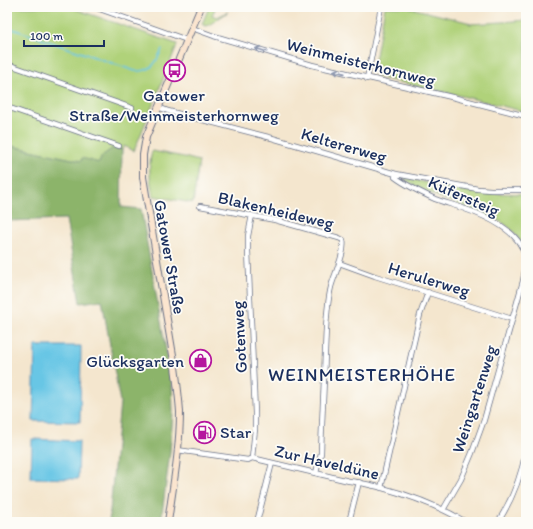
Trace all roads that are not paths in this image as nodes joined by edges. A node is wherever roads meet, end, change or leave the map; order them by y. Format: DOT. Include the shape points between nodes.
graph roads {
  1 [pos="94,7"];
  2 [pos="201,7"];
  3 [pos="380,7"];
  4 [pos="192,28"];
  5 [pos="187,40"];
  6 [pos="7,64"];
  7 [pos="367,79"];
  8 [pos="7,107"];
  9 [pos="158,107"];
  10 [pos="132,108"];
  11 [pos="526,116"];
  12 [pos="119,146"];
  13 [pos="396,174"];
  14 [pos="526,190"];
  15 [pos="200,206"];
  16 [pos="252,215"];
  17 [pos="339,263"];
  18 [pos="428,292"];
  19 [pos="520,293"];
  20 [pos="512,319"];
  21 [pos="177,450"];
  22 [pos="526,451"];
  23 [pos="252,458"];
  24 [pos="272,463"];
  25 [pos="316,473"];
  26 [pos="358,482"];
  27 [pos="381,488"];
  28 [pos="443,510"];
  29 [pos="168,522"];
  30 [pos="257,522"];
  31 [pos="349,522"];
  32 [pos="466,522"];
  33 [pos="498,522"];
  1 -- 5 [label="street"];
  2 -- 4 [label="main road, Gatower Straße"];
  3 -- 7 [label="street"];
  4 -- 5 [label="main road, Gatower Straße"];
  7 -- 4 [label="street, Weinmeisterhornweg, one-way" via="307,64"];
  5 -- 9 [label="main road, Gatower Straße"];
  6 -- 10 [label="street"];
  7 -- 11 [label="street, Weinmeisterhornweg"];
  8 -- 12 [label="street"];
  9 -- 13 [label="street, Keltererweg"];
  9 -- 21 [label="main road, Gatower Straße" via="146,137 142,165 179,398"];
  13 -- 14 [label="street, Keltererweg" via="478,189"];
  13 -- 19 [label="street, Küfersteig" via="395,177 424,194 479,214 513,235 525,256 525,273"];
  15 -- 16 [label="street, Blakenheideweg"];
  16 -- 17 [label="street, Blakenheideweg" via="344,240"];
  16 -- 23 [label="street, Gotenweg" via="248,251 255,413"];
  17 -- 18 [label="street, Herulerweg"];
  17 -- 25 [label="street" via="329,294 321,453"];
  18 -- 20 [label="street, Herulerweg"];
  18 -- 27 [label="street" via="420,315"];
  19 -- 20 [label="street, Weingartenweg"];
  20 -- 28 [label="street, Weingartenweg" via="484,420 461,480"];
  21 -- 23 [label="street, Zur Haveldüne" via="248,460"];
  21 -- 29 [label="main road, Gatower Straße"];
  22 -- 33 [label="street" via="517,486"];
  23 -- 24 [label="street, Zur Haveldüne"];
  24 -- 25 [label="street, Zur Haveldüne"];
  24 -- 30 [label="street"];
  25 -- 26 [label="street, Zur Haveldüne"];
  26 -- 27 [label="street, Zur Haveldüne"];
  26 -- 31 [label="street"];
  27 -- 28 [label="street, Zur Haveldüne"];
  28 -- 32 [label="street, Zur Haveldüne"];
}
